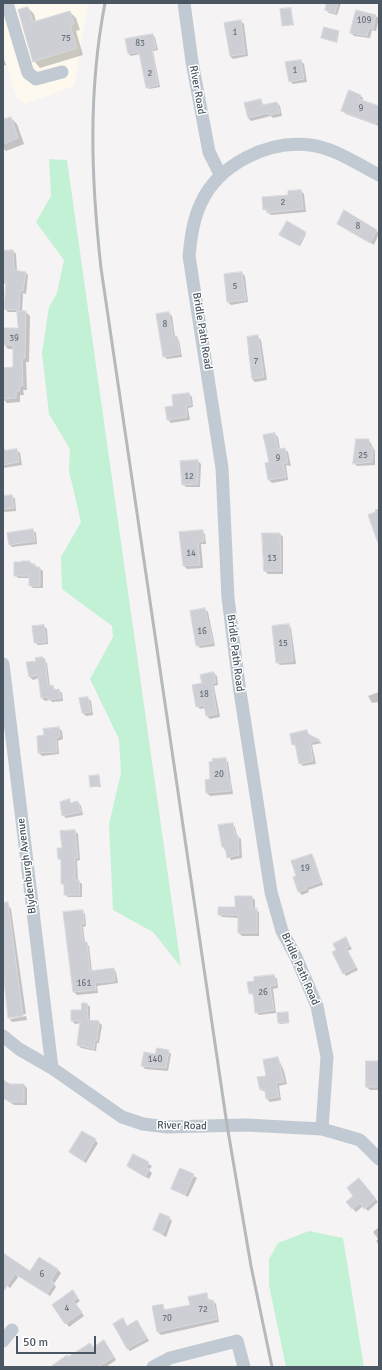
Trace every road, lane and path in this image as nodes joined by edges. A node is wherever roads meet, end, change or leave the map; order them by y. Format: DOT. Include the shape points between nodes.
graph roads {
  1 [pos="7,3"];
  2 [pos="184,3"];
  3 [pos="62,72"];
  4 [pos="220,174"];
  5 [pos="379,175"];
  6 [pos="3,664"];
  7 [pos="7,727"];
  8 [pos="3,1036"];
  9 [pos="52,1068"];
  10 [pos="322,1129"];
  11 [pos="379,1159"];
  12 [pos="12,1330"];
  13 [pos="3,1341"];
  14 [pos="153,1367"];
  15 [pos="244,1367"];
  1 -- 3 [label="street" via="28,73 36,79"];
  2 -- 4 [label="street, River Road" via="209,152"];
  4 -- 5 [label="street" via="257,153 282,146 310,145 339,154"];
  4 -- 10 [label="street, Bridle Path Road" via="201,202 192,227 189,256 222,468 228,598 271,892 282,931 317,1006 327,1057"];
  6 -- 7 [label="street, Blydenburgh Avenue"];
  7 -- 9 [label="street, Blydenburgh Avenue"];
  8 -- 9 [label="street, River Road" via="19,1049"];
  9 -- 10 [label="street, River Road" via="122,1117 143,1124 167,1127 246,1125"];
  10 -- 11 [label="street, River Road" via="360,1140"];
  12 -- 13 [label="street"];
  14 -- 15 [label="street" via="170,1358 237,1342"];
}
